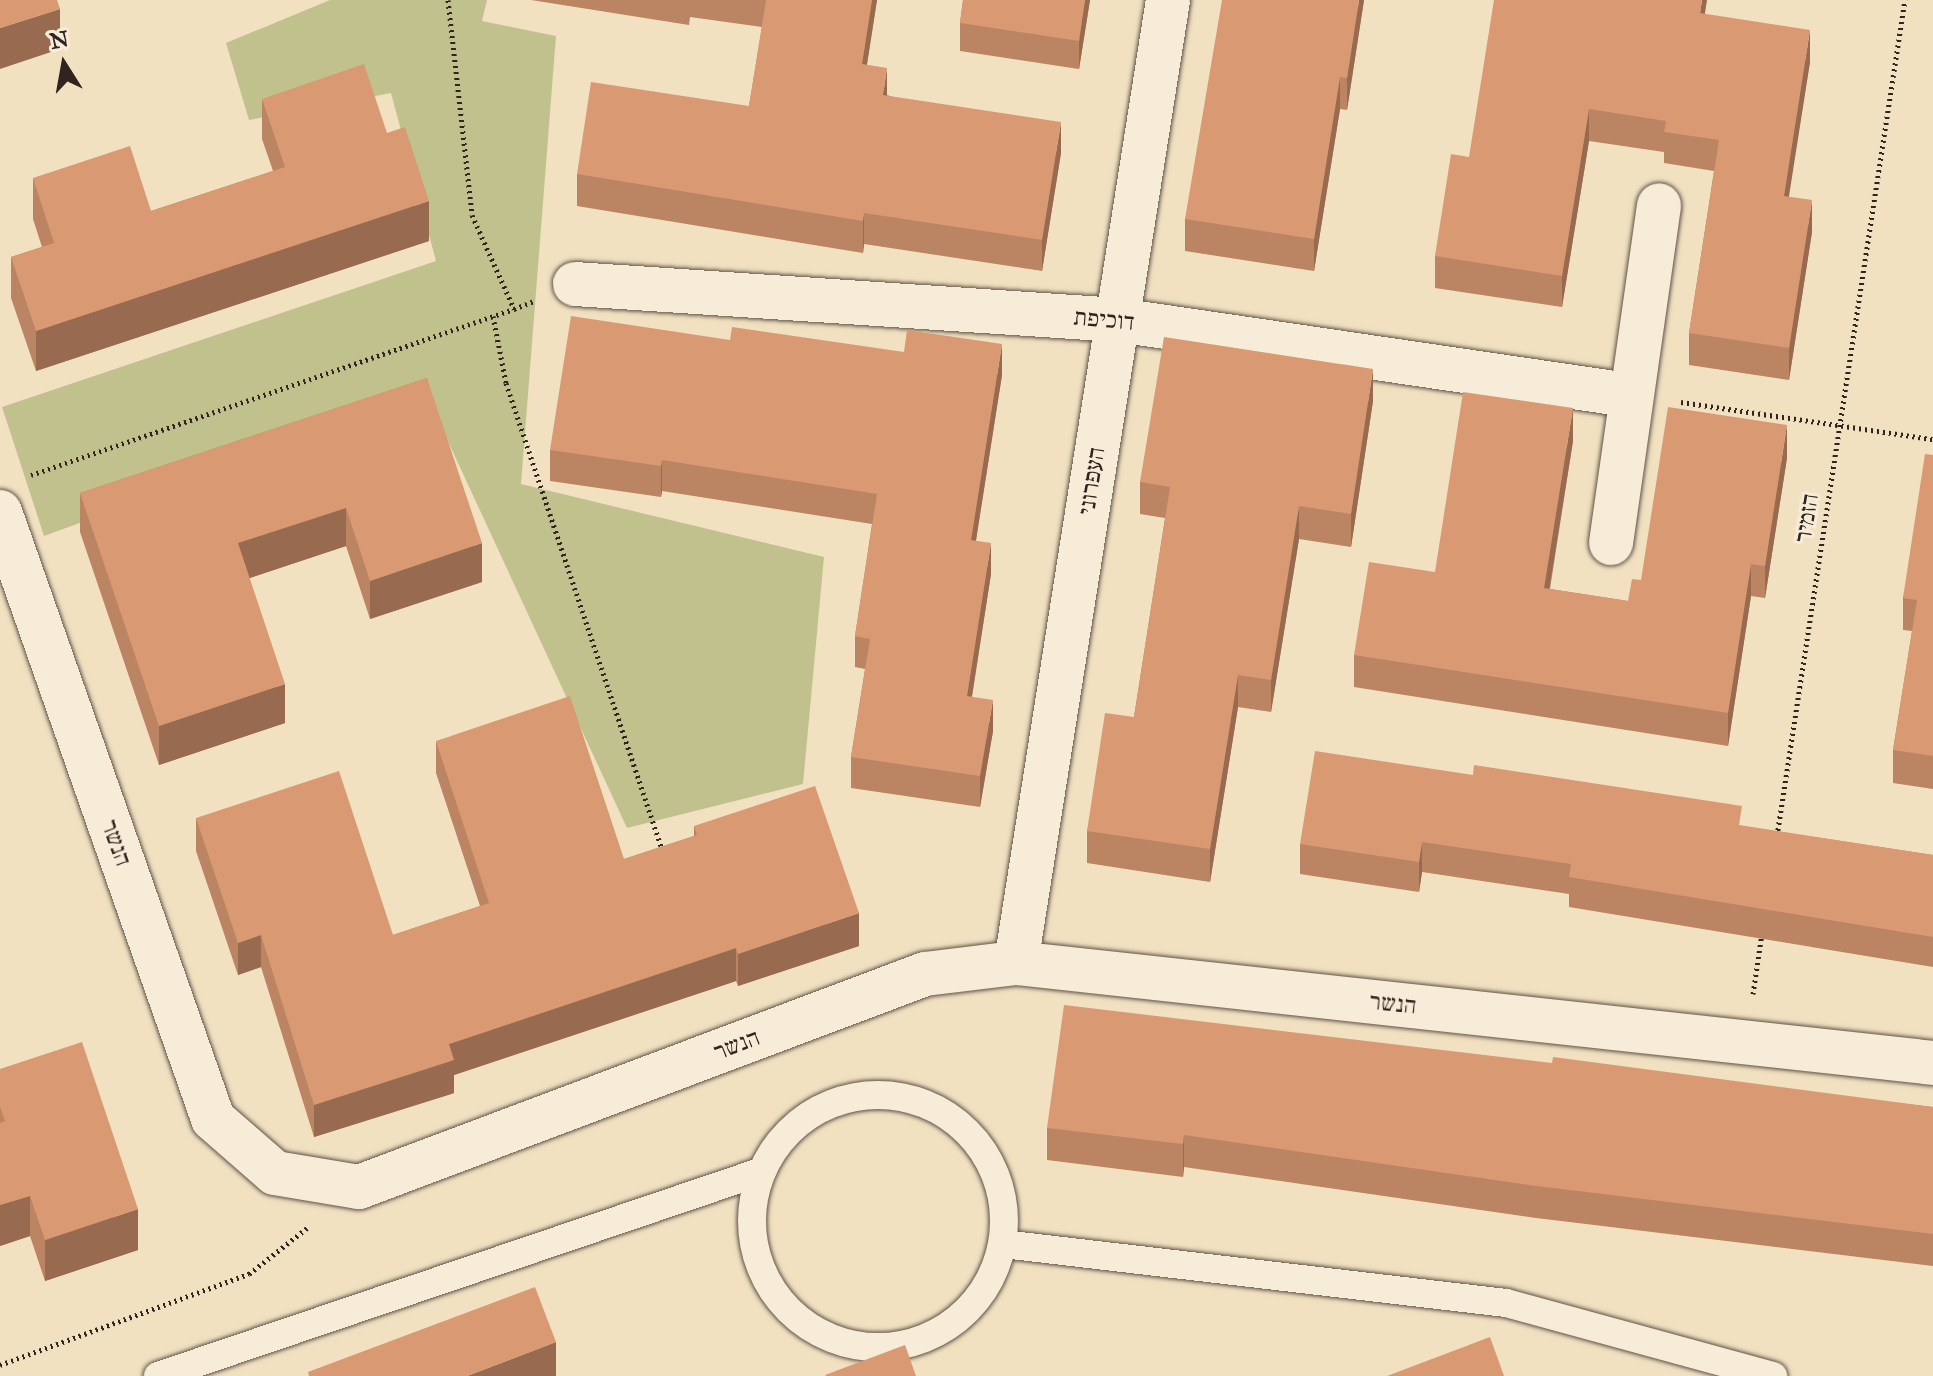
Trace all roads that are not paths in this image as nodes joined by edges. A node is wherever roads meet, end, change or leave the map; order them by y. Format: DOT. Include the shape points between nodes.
graph roads {
  1 [pos="1168,0"];
  2 [pos="1659,205"];
  3 [pos="575,284"];
  4 [pos="1118,320"];
  5 [pos="1628,395"];
  6 [pos="8,496"];
  7 [pos="1611,543"];
  8 [pos="1016,963"];
  9 [pos="1933,1063"];
  10 [pos="760,1172"];
  11 [pos="1003,1244"];
  12 [pos="158,1376"];
  13 [pos="1773,1376"];
  1 -- 4 [label="street, העפרוני"];
  2 -- 5 [label="street"];
  3 -- 4 [label="street, דוכיפת"];
  4 -- 5 [label="street, דוכיפת"];
  4 -- 8 [label="street, העפרוני"];
  5 -- 7 [label="street"];
  6 -- 8 [label="street, הנשר" via="213,1119 275,1173 359,1187 925,974"];
  8 -- 9 [label="street, הנשר"];
  10 -- 11 [label="lane" via="783,1136 814,1110 853,1096 894,1095 934,1107 968,1131 992,1164 1004,1203"];
  10 -- 11 [label="lane" via="751,1212 754,1255 773,1293 802,1324 841,1342 897,1345 925,1339 961,1317 988,1284"];
  10 -- 12 [label="lane"];
  11 -- 13 [label="lane" via="1506,1303"];
}
